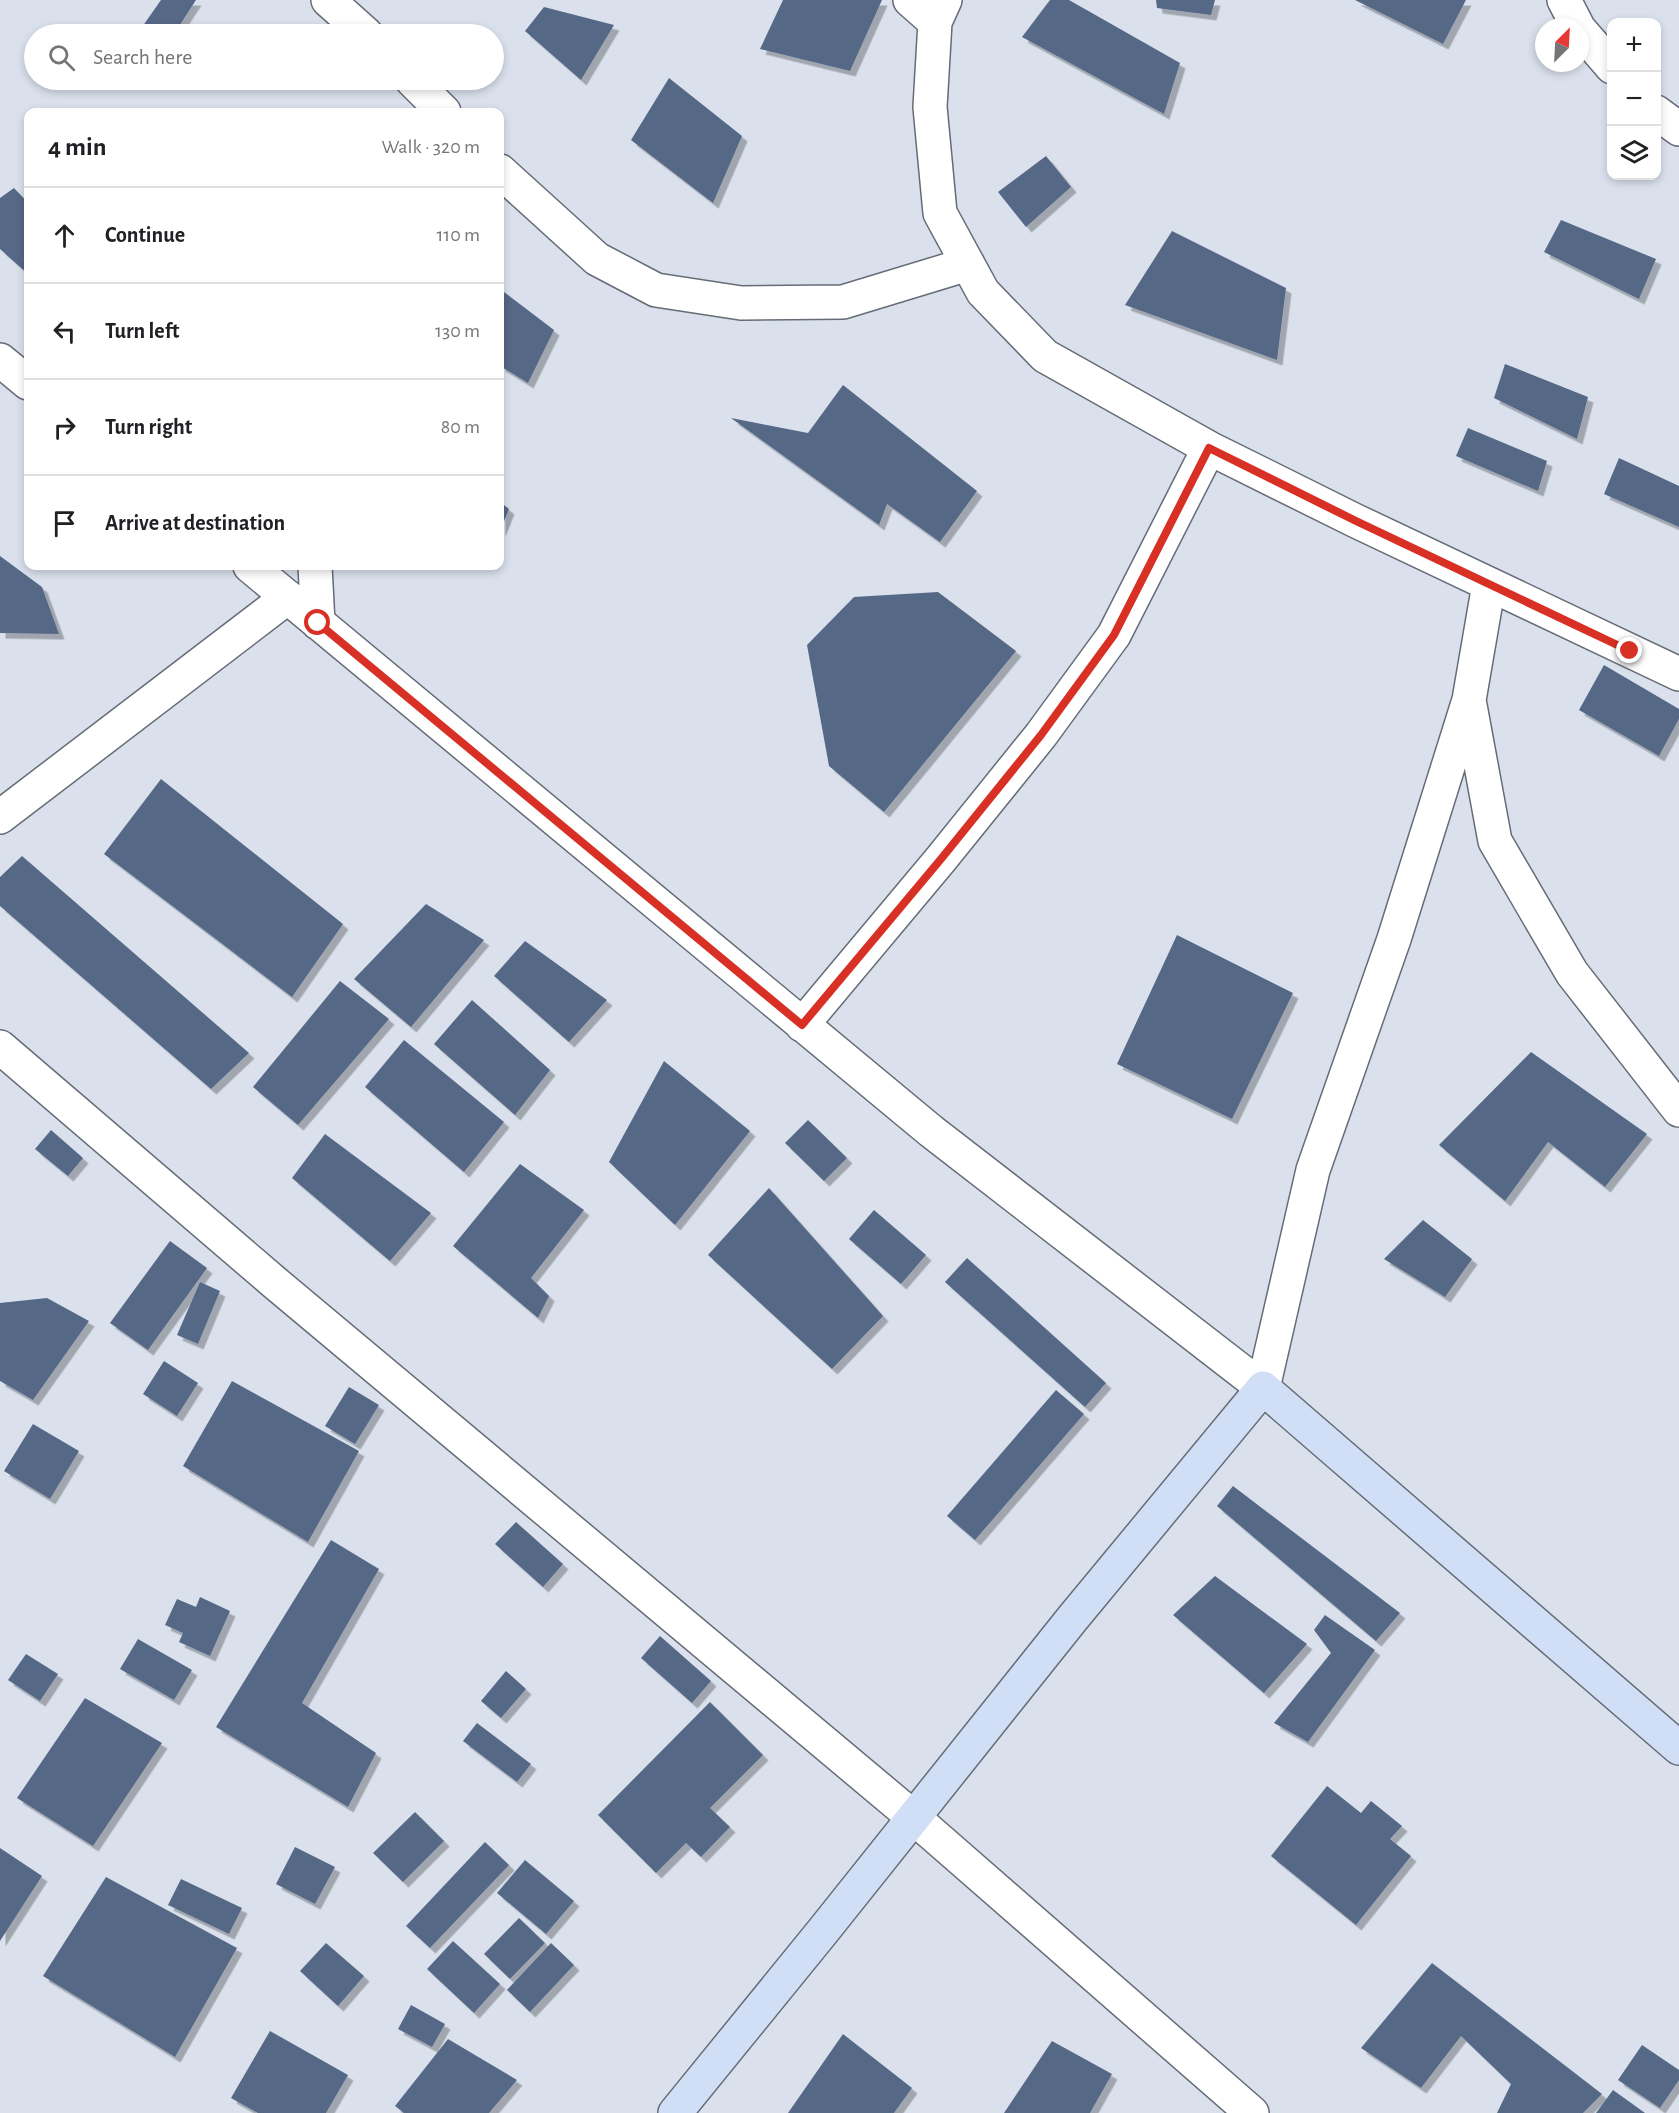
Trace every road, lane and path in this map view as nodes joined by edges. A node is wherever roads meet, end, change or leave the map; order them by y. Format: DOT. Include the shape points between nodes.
graph roads {
  1 [pos="328,0"];
  2 [pos="910,0"];
  3 [pos="1564,0"];
  4 [pos="940,11"];
  5 [pos="1574,18"];
  6 [pos="355,24"];
  7 [pos="1589,40"];
  8 [pos="1607,62"];
  9 [pos="421,90"];
  10 [pos="440,108"];
  11 [pos="1661,116"];
  12 [pos="1679,129"];
  13 [pos="504,175"];
  14 [pos="968,264"];
  15 [pos="0,360"];
  16 [pos="24,380"];
  17 [pos="1209,448"];
  18 [pos="255,570"];
  19 [pos="315,570"];
  20 [pos="1489,584"];
  21 [pos="288,597"];
  22 [pos="318,623"];
  23 [pos="1679,674"];
  24 [pos="1469,700"];
  25 [pos="0,817"];
  26 [pos="802,1025"];
  27 [pos="0,1047"];
  28 [pos="1679,1110"];
  29 [pos="1263,1388"];
  30 [pos="1679,1748"];
  31 [pos="913,1817"];
  32 [pos="675,2113"];
  33 [pos="1252,2113"];
  1 -- 6 [label="street"];
  2 -- 4 [label="street"];
  3 -- 5 [label="street"];
  4 -- 14 [label="street" via="930,107 940,213"];
  7 -- 8 [label="street"];
  9 -- 10 [label="street"];
  11 -- 12 [label="street"];
  13 -- 14 [label="street" via="597,259 656,290 741,303 843,302"];
  14 -- 17 [label="street" via="983,292 1045,356"];
  15 -- 16 [label="street"];
  17 -- 20 [label="street"];
  17 -- 26 [label="street" via="1114,635 1034,744"];
  18 -- 21 [label="street"];
  19 -- 22 [label="street"];
  20 -- 23 [label="street"];
  20 -- 24 [label="street"];
  21 -- 22 [label="street"];
  21 -- 25 [label="street"];
  22 -- 26 [label="street"];
  24 -- 28 [label="street" via="1495,840 1572,973"];
  24 -- 29 [label="street" via="1394,939 1313,1170"];
  26 -- 29 [label="street" via="931,1131"];
  27 -- 31 [label="street"];
  29 -- 30 [label="street"];
  29 -- 31 [label="street"];
  31 -- 32 [label="street"];
  31 -- 33 [label="street"];
}
